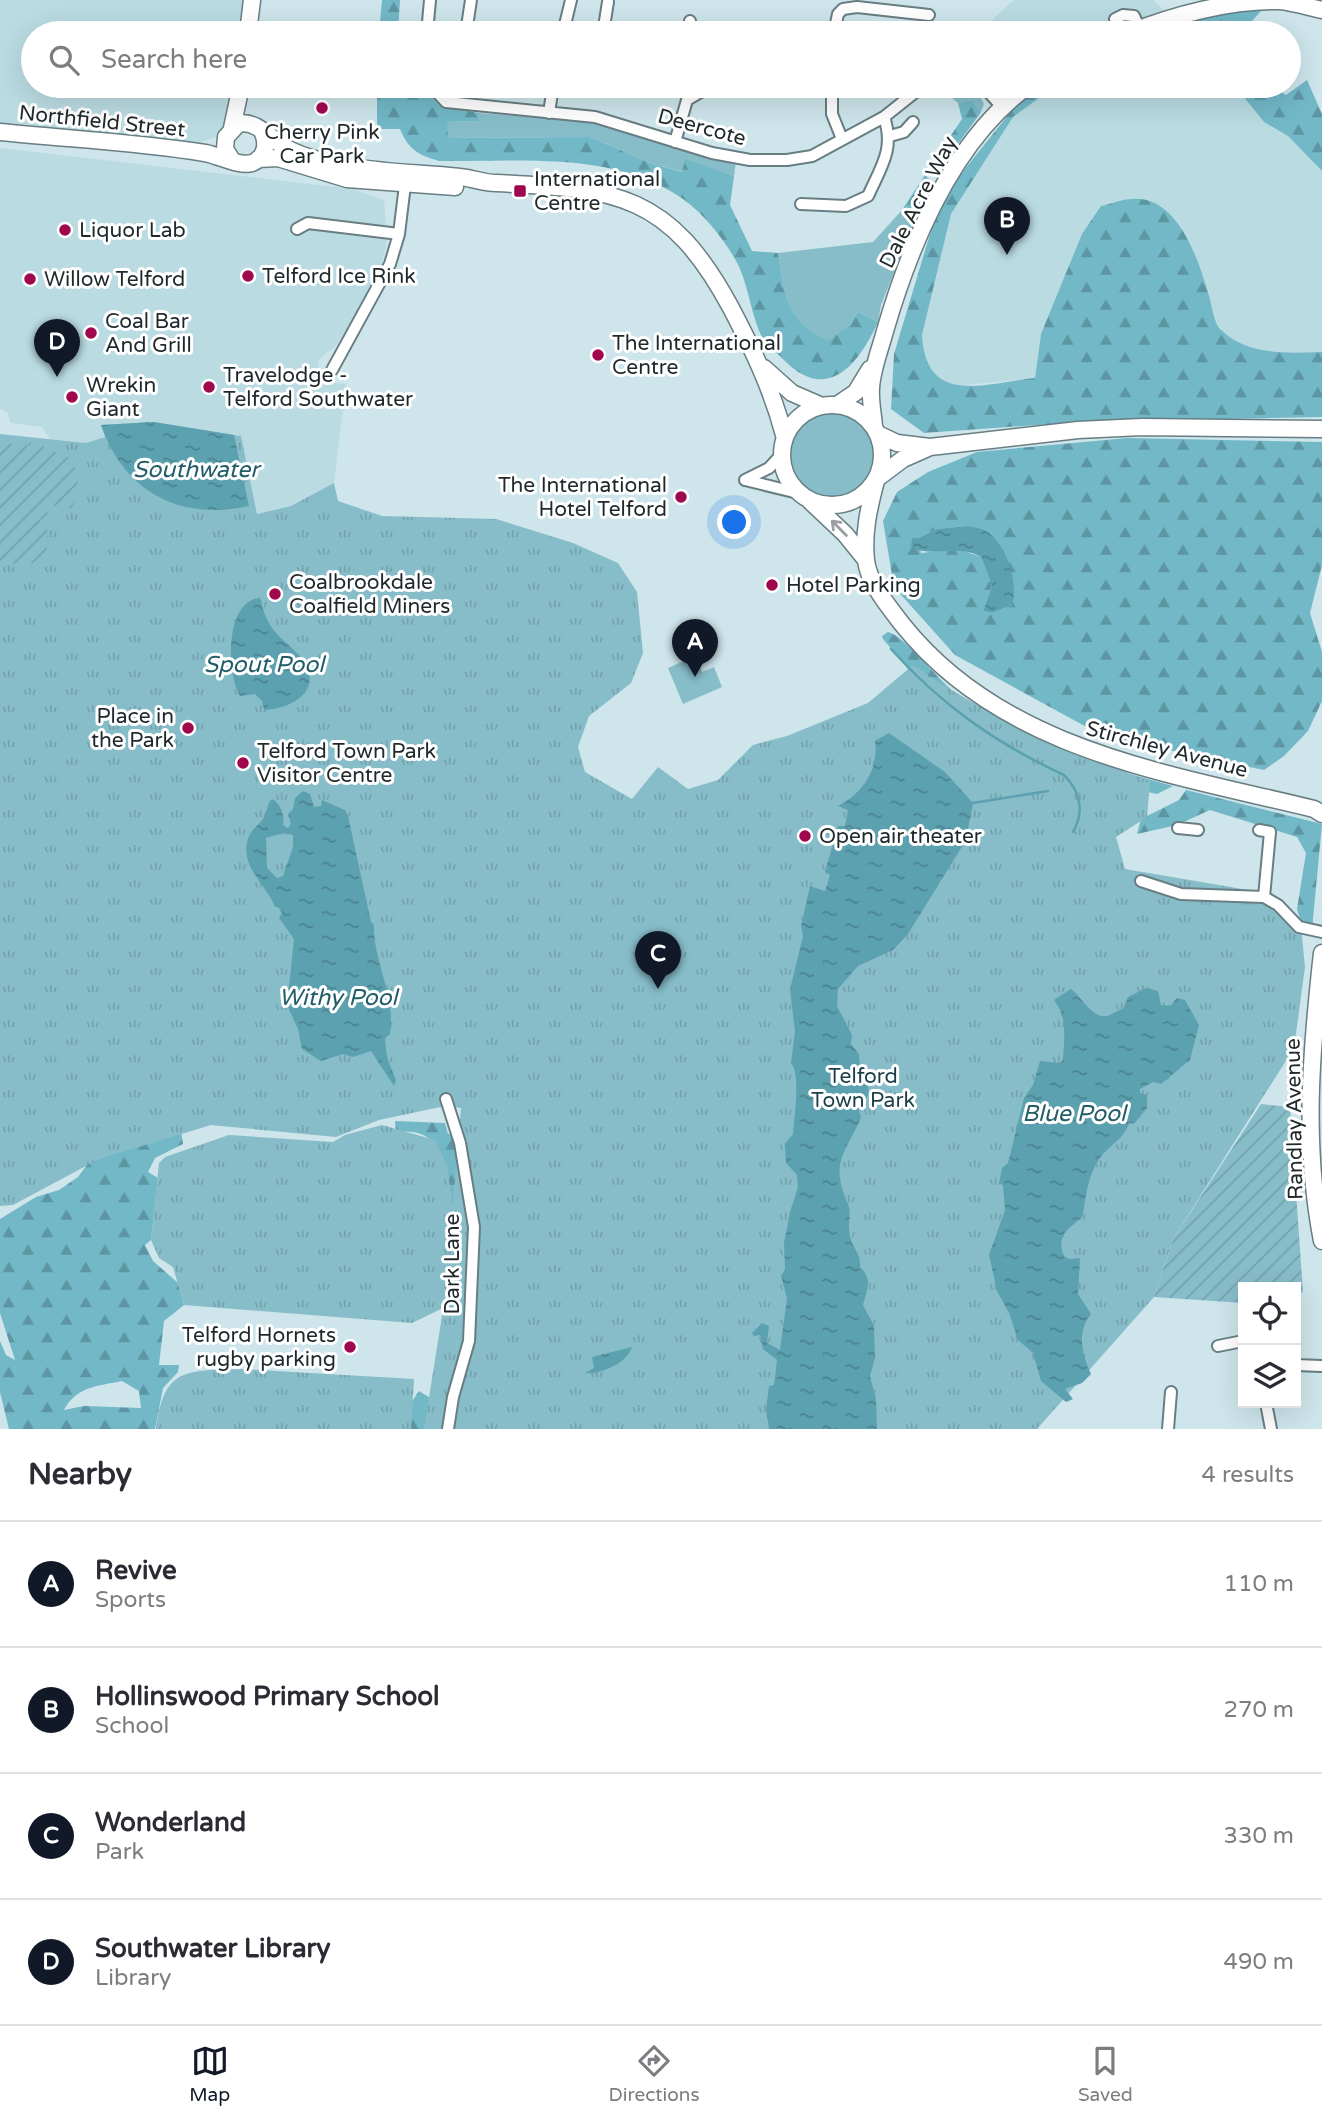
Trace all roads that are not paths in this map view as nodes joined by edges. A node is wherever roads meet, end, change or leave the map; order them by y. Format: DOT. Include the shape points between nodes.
graph roads {
  1 [pos="252,0"];
  2 [pos="261,0"];
  3 [pos="430,0"];
  4 [pos="471,0"];
  5 [pos="570,0"];
  6 [pos="608,2"];
  7 [pos="1225,3"];
  8 [pos="1322,10"];
  9 [pos="929,15"];
  10 [pos="1115,19"];
  11 [pos="249,21"];
  12 [pos="258,21"];
  13 [pos="428,21"];
  14 [pos="468,21"];
  15 [pos="566,21"];
  16 [pos="605,21"];
  17 [pos="837,21"];
  18 [pos="1134,21"];
  19 [pos="1167,21"];
  20 [pos="238,98"];
  21 [pos="250,98"];
  22 [pos="442,98"];
  23 [pos="551,98"];
  24 [pos="690,98"];
  25 [pos="832,98"];
  26 [pos="908,98"];
  27 [pos="994,98"];
  28 [pos="1012,98"];
  29 [pos="687,100"];
  30 [pos="1001,106"];
  31 [pos="549,113"];
  32 [pos="884,117"];
  33 [pos="913,122"];
  34 [pos="259,128"];
  35 [pos="0,132"];
  36 [pos="229,132"];
  37 [pos="890,136"];
  38 [pos="842,139"];
  39 [pos="675,142"];
  40 [pos="201,152"];
  41 [pos="258,159"];
  42 [pos="232,160"];
  43 [pos="406,179"];
  44 [pos="801,204"];
  45 [pos="297,229"];
  46 [pos="399,234"];
  47 [pos="877,358"];
  48 [pos="761,365"];
  49 [pos="332,370"];
  50 [pos="829,406"];
  51 [pos="1322,429"];
  52 [pos="877,430"];
  53 [pos="784,435"];
  54 [pos="930,447"];
  55 [pos="781,455"];
  56 [pos="878,479"];
  57 [pos="803,497"];
  58 [pos="866,560"];
  59 [pos="1322,814"];
  60 [pos="1178,828"];
  61 [pos="1198,830"];
  62 [pos="1270,831"];
  63 [pos="1141,881"];
  64 [pos="1264,897"];
  65 [pos="1322,932"];
  66 [pos="1322,953"];
  67 [pos="446,1099"];
  68 [pos="1316,1131"];
  69 [pos="1322,1241"];
  70 [pos="1238,1342"];
  71 [pos="1218,1346"];
  72 [pos="1301,1365"];
  73 [pos="1321,1366"];
  74 [pos="1171,1392"];
  75 [pos="1267,1408"];
  76 [pos="448,1429"];
  77 [pos="1168,1429"];
  78 [pos="1264,1429"];
  79 [pos="1271,1429"];
  1 -- 11 [label="street"];
  2 -- 12 [label="street"];
  3 -- 13 [label="street"];
  4 -- 14 [label="street"];
  5 -- 15 [label="street"];
  6 -- 16 [label="street"];
  7 -- 8 [label="street" via="1282,1"];
  7 -- 19 [label="street"];
  9 -- 17 [label="street" via="850,7 838,14"];
  10 -- 18 [label="street" via="1133,16"];
  20 -- 36 [label="street"];
  21 -- 34 [label="street"];
  22 -- 31 [label="street, Deercote"];
  23 -- 31 [label="street"];
  24 -- 29 [label="street"];
  25 -- 38 [label="street" via="832,114"];
  26 -- 32 [label="street, Deercote"];
  27 -- 30 [label="street"];
  28 -- 30 [label="street, Dale Acre Way"];
  29 -- 39 [label="street"];
  30 -- 47 [label="street, Dale Acre Way" via="957,163 914,249"];
  31 -- 39 [label="street, Deercote" via="595,117"];
  32 -- 37 [label="street"];
  32 -- 38 [label="street, Deercote"];
  33 -- 37 [label="street" via="904,132"];
  34 -- 36 [label="street" via="243,123"];
  34 -- 41 [label="street" via="265,146"];
  34 -- 43 [label="street" via="289,149 320,161"];
  35 -- 40 [label="street, Northfield Street"];
  36 -- 40 [label="street, Northfield Street"];
  36 -- 42 [label="street" via="225,149"];
  37 -- 44 [label="street" via="888,152 868,196 846,206"];
  38 -- 39 [label="street, Deercote" via="812,156 787,160 750,160"];
  40 -- 42 [label="street, Northfield Street"];
  41 -- 42 [label="street" via="246,164"];
  41 -- 43 [label="street" via="278,158 347,179"];
  43 -- 46 [label="street"];
  43 -- 48 [label="street" via="461,177 492,183 564,185 596,190 642,207 666,223 702,260"];
  45 -- 46 [label="street" via="308,223"];
  46 -- 49 [label="street" via="390,264"];
  47 -- 50 [label="street, Dale Acre Way" via="856,392"];
  47 -- 52 [label="street, Dale Acre Way" via="871,389"];
  48 -- 50 [label="street" via="792,393"];
  48 -- 53 [label="street"];
  50 -- 52 [label="street" via="851,408"];
  50 -- 53 [label="street" via="808,411"];
  51 -- 54 [label="street" via="1129,427"];
  52 -- 54 [label="street" via="897,443"];
  52 -- 56 [label="street" via="883,450"];
  53 -- 55 [label="street"];
  54 -- 56 [label="street" via="903,459"];
  55 -- 57 [label="street" via="783,470"];
  55 -- 57 [label="street" via="769,468 745,481"];
  56 -- 57 [label="street" via="844,502"];
  56 -- 58 [label="street" via="867,518"];
  58 -- 57 [label="street, one-way" via="845,534"];
  58 -- 59 [label="street, Stirchley Avenue" via="882,597 911,635 976,692 1063,742"];
  60 -- 61 [label="street"];
  62 -- 64 [label="street"];
  63 -- 64 [label="street" via="1181,894"];
  64 -- 65 [label="street" via="1299,927"];
  66 -- 68 [label="street, Randlay Avenue" via="1310,1058"];
  67 -- 76 [label="street, Dark Lane" via="460,1143 474,1227 470,1341"];
  68 -- 69 [label="street, Randlay Avenue" via="1312,1187"];
  70 -- 71 [label="street"];
  72 -- 73 [label="street"];
  74 -- 77 [label="street"];
  75 -- 79 [label="street"];
  78 -- 79 [label="street"];
}
